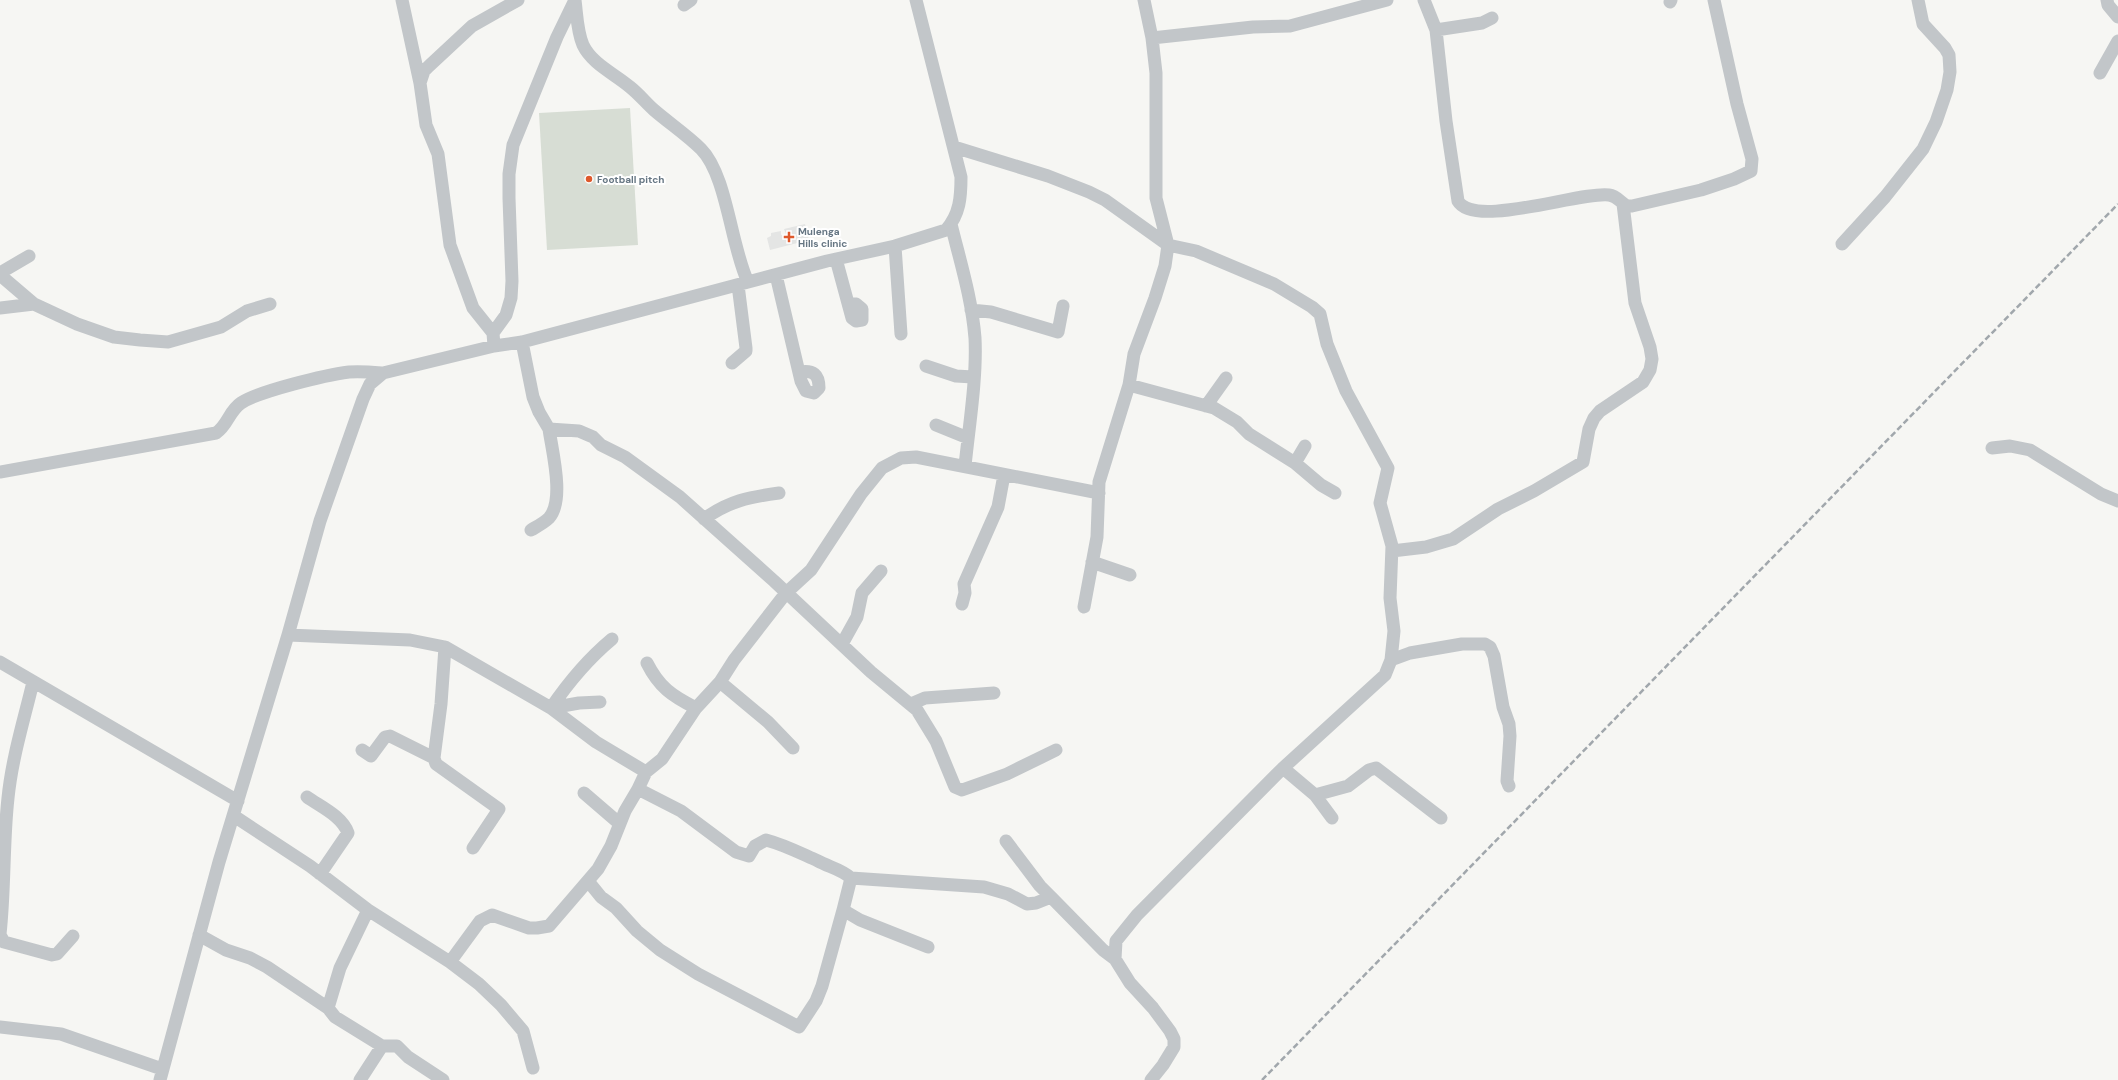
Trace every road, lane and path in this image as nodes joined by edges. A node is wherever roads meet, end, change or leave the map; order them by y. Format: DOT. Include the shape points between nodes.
graph roads {
  1 [pos="402,0"];
  2 [pos="518,0"];
  3 [pos="575,0"];
  4 [pos="916,0"];
  5 [pos="1144,0"];
  6 [pos="1387,0"];
  7 [pos="1424,0"];
  8 [pos="1714,0"];
  9 [pos="1918,0"];
  10 [pos="2107,0"];
  11 [pos="2118,17"];
  12 [pos="1492,18"];
  13 [pos="1436,30"];
  14 [pos="1152,38"];
  15 [pos="2118,41"];
  16 [pos="2100,73"];
  17 [pos="420,83"];
  18 [pos="954,147"];
  19 [pos="1623,204"];
  20 [pos="951,224"];
  21 [pos="1842,244"];
  22 [pos="1168,245"];
  23 [pos="895,246"];
  24 [pos="29,256"];
  25 [pos="836,259"];
  26 [pos="0,274"];
  27 [pos="776,274"];
  28 [pos="743,284"];
  29 [pos="848,303"];
  30 [pos="34,304"];
  31 [pos="270,304"];
  32 [pos="1063,306"];
  33 [pos="0,308"];
  34 [pos="971,310"];
  35 [pos="901,334"];
  36 [pos="493,339"];
  37 [pos="522,342"];
  38 [pos="732,363"];
  39 [pos="926,366"];
  40 [pos="800,372"];
  41 [pos="382,373"];
  42 [pos="973,377"];
  43 [pos="1226,378"];
  44 [pos="1129,385"];
  45 [pos="1206,406"];
  46 [pos="936,425"];
  47 [pos="549,429"];
  48 [pos="968,438"];
  49 [pos="1305,446"];
  50 [pos="1992,448"];
  51 [pos="1295,463"];
  52 [pos="965,466"];
  53 [pos="0,472"];
  54 [pos="1004,475"];
  55 [pos="779,493"];
  56 [pos="1099,493"];
  57 [pos="1335,493"];
  58 [pos="2118,501"];
  59 [pos="704,519"];
  60 [pos="531,530"];
  61 [pos="1392,551"];
  62 [pos="1092,562"];
  63 [pos="881,571"];
  64 [pos="1130,575"];
  65 [pos="786,593"];
  66 [pos="962,604"];
  67 [pos="1084,607"];
  68 [pos="288,635"];
  69 [pos="612,639"];
  70 [pos="842,644"];
  71 [pos="445,647"];
  72 [pos="1392,660"];
  73 [pos="0,662"];
  74 [pos="647,663"];
  75 [pos="33,682"];
  76 [pos="720,682"];
  77 [pos="994,693"];
  78 [pos="600,702"];
  79 [pos="911,704"];
  80 [pos="551,708"];
  81 [pos="696,708"];
  82 [pos="793,748"];
  83 [pos="362,750"];
  84 [pos="1056,750"];
  85 [pos="434,758"];
  86 [pos="1283,768"];
  87 [pos="646,772"];
  88 [pos="1509,786"];
  89 [pos="638,789"];
  90 [pos="584,793"];
  91 [pos="1315,795"];
  92 [pos="307,798"];
  93 [pos="238,801"];
  94 [pos="234,816"];
  95 [pos="1332,818"];
  96 [pos="1441,818"];
  97 [pos="620,824"];
  98 [pos="1006,841"];
  99 [pos="473,848"];
  100 [pos="320,874"];
  101 [pos="851,878"];
  102 [pos="588,881"];
  103 [pos="1051,897"];
  104 [pos="368,910"];
  105 [pos="844,910"];
  106 [pos="0,934"];
  107 [pos="199,935"];
  108 [pos="73,936"];
  109 [pos="928,947"];
  110 [pos="1115,959"];
  111 [pos="450,962"];
  112 [pos="328,1008"];
  113 [pos="0,1027"];
  114 [pos="382,1046"];
  115 [pos="534,1068"];
  116 [pos="161,1075"];
  117 [pos="360,1080"];
  118 [pos="444,1080"];
  119 [pos="1151,1080"];
  1 -- 17 [label="street"];
  2 -- 17 [label="street" via="472,26 424,71"];
  3 -- 28 [label="street" via="581,36 591,56 630,86 708,158 719,183 734,234"];
  3 -- 36 [label="street" via="514,145 509,190 511,298 506,315"];
  4 -- 18 [label="street" via="938,95"];
  5 -- 14 [label="street"];
  6 -- 14 [label="street" via="1290,26 1253,27"];
  7 -- 13 [label="street"];
  8 -- 19 [label="street" via="1752,159 1751,171 1701,190 1659,201 1632,206"];
  9 -- 21 [label="street" via="1923,24 1949,55 1947,90 1923,149 1885,198"];
  10 -- 11 [label="street"];
  12 -- 13 [label="street" via="1482,23"];
  13 -- 19 [label="street" via="1454,178 1461,205 1472,210 1500,210 1533,207 1605,194 1618,198"];
  14 -- 22 [label="street" via="1156,74 1156,198"];
  15 -- 16 [label="street"];
  17 -- 36 [label="street" via="426,125 438,154 450,245 473,308"];
  18 -- 20 [label="street" via="960,177 961,200"];
  18 -- 22 [label="street" via="1048,176 1089,192 1105,200"];
  19 -- 61 [label="street" via="1635,303 1652,359 1650,370 1643,382 1600,411 1594,418 1589,429 1583,462 1498,509 1453,539 1426,547"];
  20 -- 23 [label="street" via="946,230"];
  20 -- 34 [label="street"];
  22 -- 44 [label="street" via="1165,266 1134,354"];
  22 -- 61 [label="street" via="1196,251 1274,284 1320,314 1327,344 1346,391 1388,468 1380,503"];
  23 -- 25 [label="street"];
  23 -- 35 [label="street"];
  24 -- 26 [label="street"];
  25 -- 27 [label="street"];
  25 -- 29 [label="street"];
  26 -- 30 [label="street"];
  27 -- 28 [label="street"];
  27 -- 40 [label="street"];
  28 -- 37 [label="street"];
  28 -- 38 [label="street" via="746,351"];
  30 -- 31 [label="street" via="77,324 114,337 168,342 221,326 247,311"];
  30 -- 33 [label="street"];
  32 -- 34 [label="street" via="1058,332 991,312"];
  34 -- 42 [label="street" via="975,338"];
  36 -- 37 [label="street"];
  36 -- 41 [label="street"];
  37 -- 47 [label="street" via="533,397"];
  39 -- 42 [label="street" via="956,376"];
  41 -- 53 [label="street" via="348,372 251,398 235,408 226,424 216,433"];
  41 -- 68 [label="street" via="370,384 355,419 320,521"];
  42 -- 48 [label="street"];
  43 -- 45 [label="street"];
  44 -- 45 [label="street"];
  44 -- 56 [label="street" via="1099,482"];
  45 -- 51 [label="street" via="1237,422 1249,434"];
  46 -- 48 [label="street"];
  47 -- 59 [label="street" via="579,431 593,437 601,445 625,457 650,475"];
  47 -- 60 [label="street" via="556,483 556,505 549,518"];
  48 -- 52 [label="street"];
  49 -- 51 [label="street"];
  50 -- 58 [label="street" via="2010,446 2030,450 2095,490"];
  51 -- 57 [label="street"];
  52 -- 54 [label="street"];
  52 -- 65 [label="street" via="916,457 900,458 882,468 861,494 811,570"];
  54 -- 56 [label="street"];
  54 -- 66 [label="street" via="998,507 964,584"];
  55 -- 59 [label="street" via="738,500"];
  56 -- 62 [label="street" via="1098,523"];
  59 -- 65 [label="street"];
  61 -- 72 [label="street"];
  62 -- 64 [label="street"];
  62 -- 67 [label="street"];
  63 -- 70 [label="street" via="862,593 856,617"];
  65 -- 70 [label="street"];
  65 -- 76 [label="street"];
  68 -- 71 [label="street" via="410,640"];
  68 -- 93 [label="street"];
  69 -- 80 [label="street" via="572,680"];
  70 -- 79 [label="street" via="881,681"];
  71 -- 80 [label="street"];
  71 -- 85 [label="street"];
  72 -- 86 [label="street" via="1385,675"];
  72 -- 88 [label="street" via="1410,653 1462,644 1485,644 1490,647 1509,724"];
  73 -- 75 [label="street"];
  74 -- 81 [label="street" via="654,678 674,697"];
  75 -- 93 [label="street"];
  75 -- 106 [label="street" via="12,767"];
  76 -- 81 [label="street"];
  76 -- 82 [label="street" via="768,722"];
  77 -- 79 [label="street" via="925,698"];
  78 -- 80 [label="street"];
  79 -- 84 [label="street" via="936,741 955,787 962,790 1007,774"];
  80 -- 87 [label="street" via="596,742"];
  81 -- 87 [label="street" via="662,758"];
  83 -- 85 [label="street" via="371,756 379,742 385,736 390,736"];
  85 -- 99 [label="street" via="436,764 499,809"];
  86 -- 91 [label="street"];
  86 -- 110 [label="street" via="1121,934 1114,948"];
  87 -- 89 [label="street"];
  89 -- 97 [label="street"];
  89 -- 101 [label="street" via="681,811 736,852 749,856 755,846 766,840 844,871"];
  90 -- 97 [label="street"];
  91 -- 95 [label="street"];
  91 -- 96 [label="street" via="1348,786 1376,768"];
  92 -- 100 [label="street" via="338,818 348,833"];
  93 -- 94 [label="street"];
  94 -- 100 [label="street"];
  94 -- 107 [label="street"];
  97 -- 102 [label="street" via="611,846"];
  98 -- 103 [label="street"];
  100 -- 104 [label="street"];
  101 -- 103 [label="street" via="984,887 1008,894 1026,904"];
  101 -- 105 [label="street"];
  102 -- 105 [label="street" via="601,897 660,950 698,974 799,1027 819,994"];
  102 -- 111 [label="street" via="549,926 529,928 492,915 480,921"];
  103 -- 110 [label="street"];
  104 -- 111 [label="street"];
  104 -- 112 [label="street" via="340,968"];
  105 -- 109 [label="street" via="860,920"];
  106 -- 108 [label="street" via="4,942 52,955 57,954"];
  107 -- 112 [label="street" via="226,950 267,967"];
  107 -- 116 [label="street"];
  110 -- 119 [label="street" via="1130,983 1153,1008 1174,1039 1170,1055"];
  111 -- 115 [label="street" via="479,984 514,1020 522,1032"];
  112 -- 114 [label="street" via="334,1017"];
  113 -- 116 [label="street" via="65,1035"];
  114 -- 117 [label="street"];
  114 -- 118 [label="street" via="397,1046 408,1057"];
}
